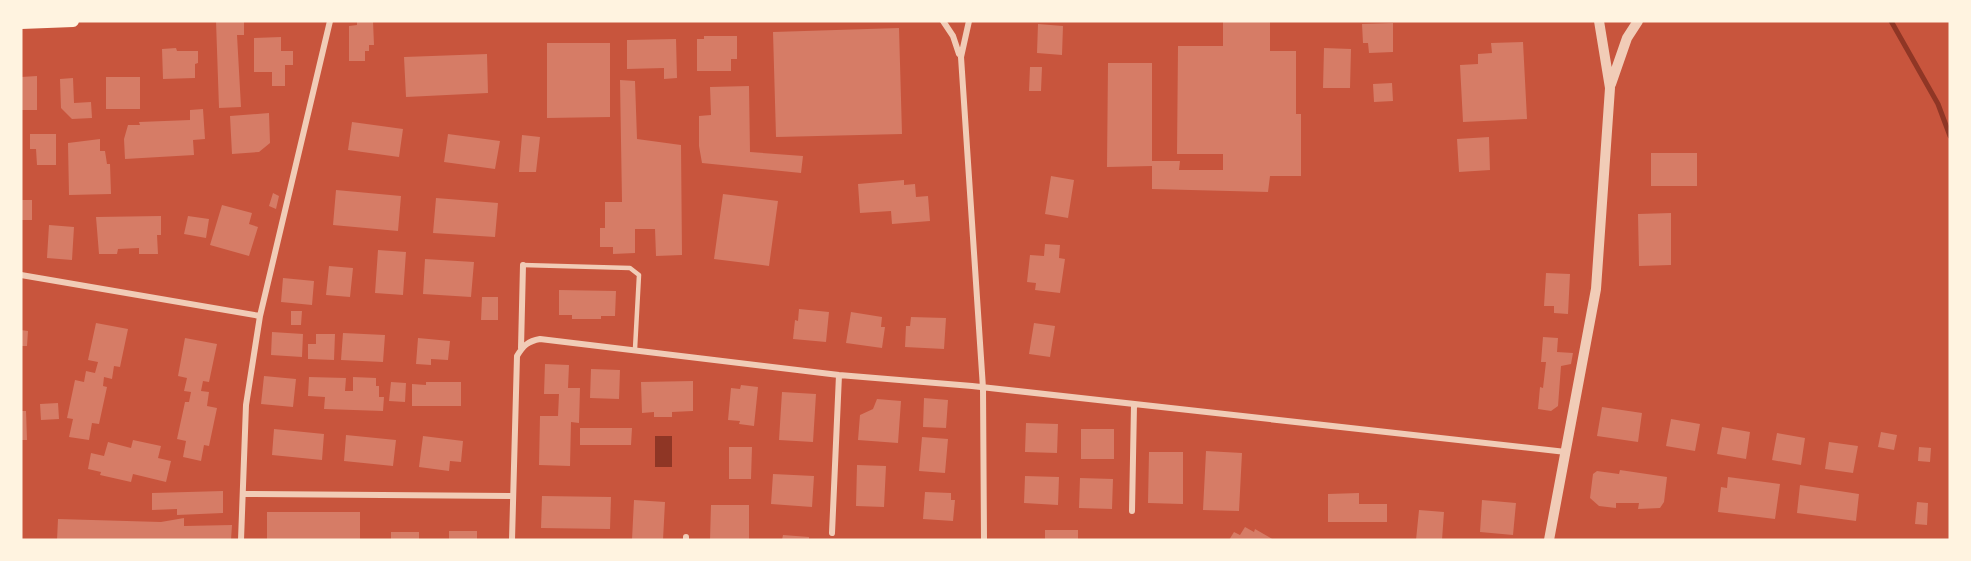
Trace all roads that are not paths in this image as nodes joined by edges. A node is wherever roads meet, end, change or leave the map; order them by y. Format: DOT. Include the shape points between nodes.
graph roads {
  1 [pos="73,21"];
  2 [pos="330,21"];
  3 [pos="943,21"];
  4 [pos="969,21"];
  5 [pos="1627,21"];
  6 [pos="1638,21"];
  7 [pos="1601,22"];
  8 [pos="21,23"];
  9 [pos="1627,38"];
  10 [pos="960,57"];
  11 [pos="1610,88"];
  12 [pos="523,265"];
  13 [pos="21,274"];
  14 [pos="260,316"];
  15 [pos="521,348"];
  16 [pos="635,350"];
  17 [pos="839,375"];
  18 [pos="983,388"];
  19 [pos="1134,405"];
  20 [pos="1566,452"];
  21 [pos="243,494"];
  22 [pos="513,496"];
  23 [pos="1131,511"];
  24 [pos="832,533"];
  25 [pos="242,540"];
  26 [pos="512,540"];
  27 [pos="984,540"];
  28 [pos="1549,540"];
  1 -- 8 [label="main road"];
  2 -- 14 [label="street"];
  3 -- 10 [label="street"];
  4 -- 10 [label="street"];
  5 -- 9 [label="street"];
  6 -- 9 [label="street"];
  7 -- 11 [label="street"];
  9 -- 11 [label="street"];
  10 -- 18 [label="street"];
  11 -- 20 [label="street" via="1596,289"];
  12 -- 15 [label="street"];
  12 -- 16 [label="lane" via="636,271 639,275"];
  13 -- 14 [label="street"];
  14 -- 21 [label="street" via="246,405"];
  15 -- 16 [label="street" via="540,339"];
  15 -- 22 [label="street" via="517,356"];
  16 -- 17 [label="street"];
  17 -- 18 [label="street"];
  17 -- 24 [label="street"];
  18 -- 19 [label="street"];
  18 -- 27 [label="street"];
  19 -- 20 [label="street"];
  19 -- 23 [label="street"];
  20 -- 28 [label="street"];
  21 -- 22 [label="street"];
  21 -- 25 [label="street"];
  22 -- 26 [label="street"];
}
